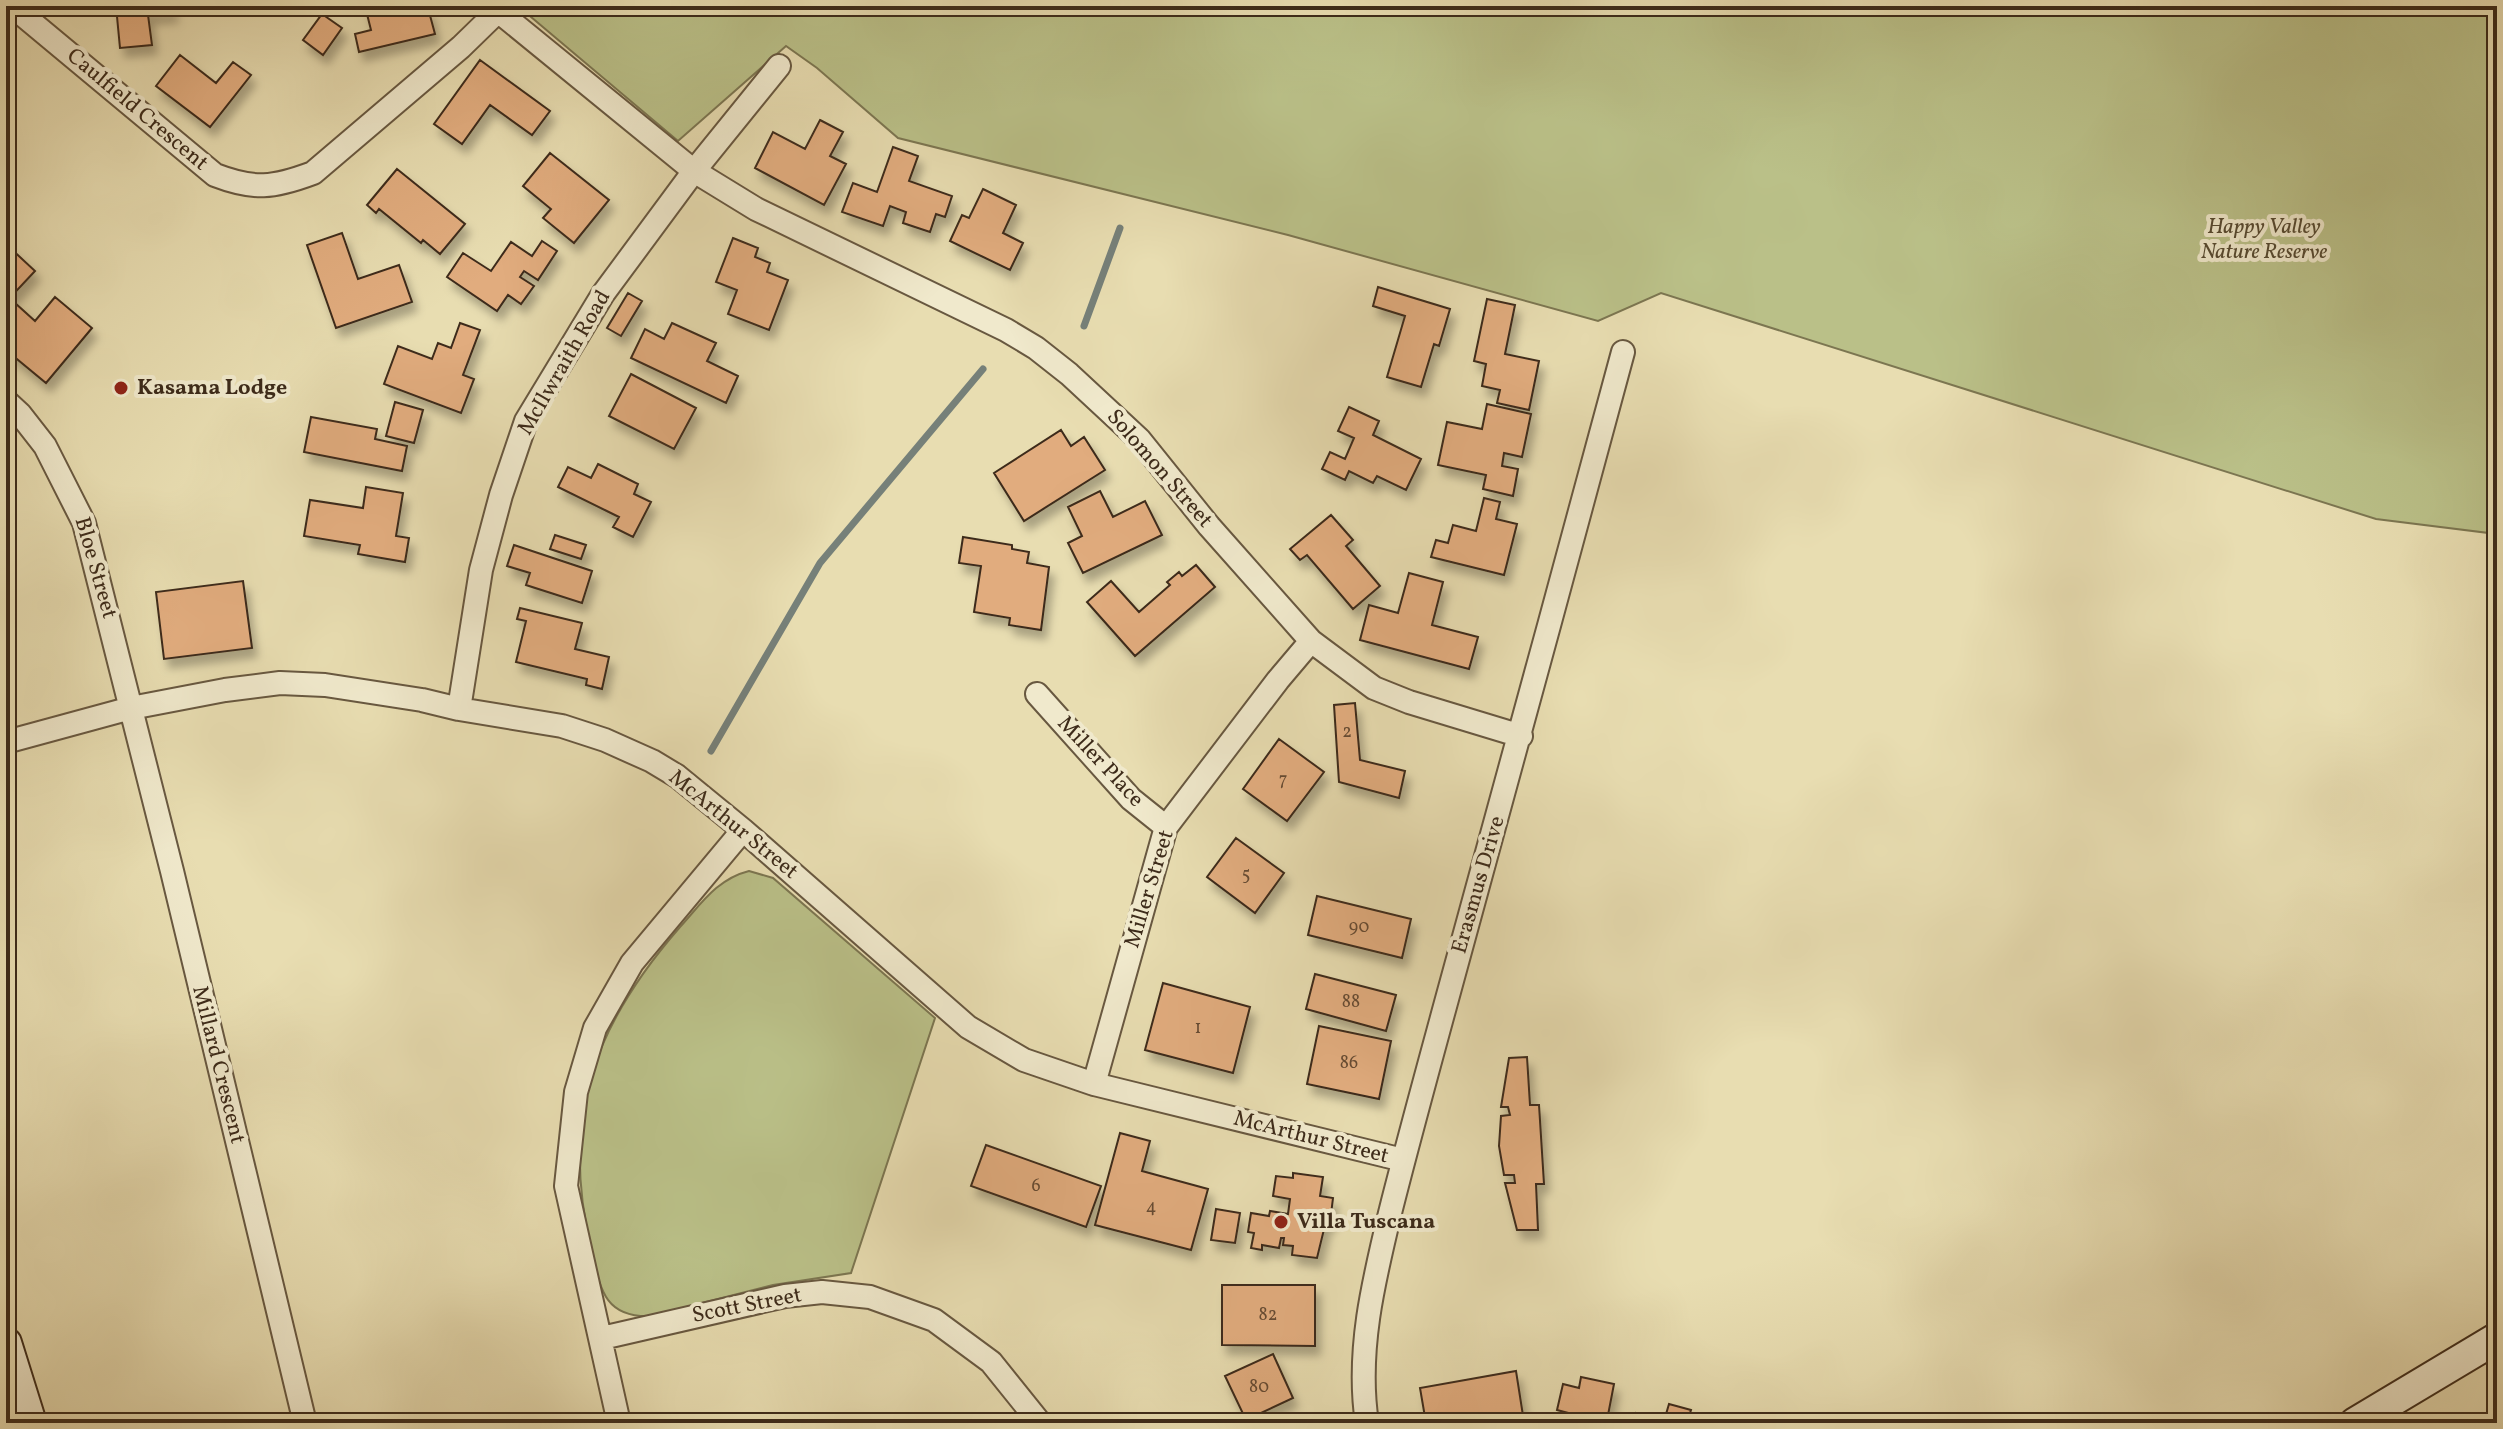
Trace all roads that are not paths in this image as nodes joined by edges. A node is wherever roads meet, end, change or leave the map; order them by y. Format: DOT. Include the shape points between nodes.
graph roads {
  1 [pos="12,6"];
  2 [pos="495,9"];
  3 [pos="779,66"];
  4 [pos="694,171"];
  5 [pos="1623,352"];
  6 [pos="6,401"];
  7 [pos="1311,641"];
  8 [pos="1037,694"];
  9 [pos="131,708"];
  10 [pos="459,709"];
  11 [pos="1521,736"];
  12 [pos="6,742"];
  13 [pos="1166,827"];
  14 [pos="743,830"];
  15 [pos="1094,1084"];
  16 [pos="1403,1160"];
  17 [pos="602,1338"];
  18 [pos="2497,1338"];
  19 [pos="6,1343"];
  20 [pos="31,1423"];
  21 [pos="305,1423"];
  22 [pos="619,1423"];
  23 [pos="1040,1423"];
  24 [pos="1367,1423"];
  25 [pos="2355,1423"];
  1 -- 2 [label="street, Caulfield Crescent" via="215,175 240,185 265,186 313,173 450,57"];
  2 -- 4 [label="street, Caulfield Crescent"];
  3 -- 4 [label="street, McIlwraith Road"];
  4 -- 7 [label="street, Solomon Street" via="756,209 1036,348 1139,439"];
  4 -- 10 [label="street, McIlwraith Road" via="603,294 526,421 481,570"];
  5 -- 11 [label="street, Erasmus Drive"];
  6 -- 9 [label="street, Bloe Street" via="45,446 84,523"];
  7 -- 11 [label="street, Solomon Street" via="1374,688"];
  7 -- 13 [label="street, Miller Street"];
  8 -- 13 [label="street, Miller Place" via="1131,799"];
  9 -- 10 [label="street, McArthur Street" via="280,683 325,685"];
  9 -- 12 [label="street, McArthur Street"];
  9 -- 21 [label="street, Millard Crescent"];
  10 -- 14 [label="street, McArthur Street" via="562,726 605,740 677,776"];
  11 -- 16 [label="street, Erasmus Drive"];
  13 -- 15 [label="street, Miller Street"];
  14 -- 15 [label="street, McArthur Street" via="968,1027 1024,1060"];
  14 -- 17 [label="street" via="632,963 595,1028 576,1092 566,1186"];
  15 -- 16 [label="street, McArthur Street"];
  16 -- 24 [label="street, Erasmus Drive" via="1370,1303 1362,1393"];
  17 -- 22 [label="street"];
  17 -- 23 [label="street, Scott Street" via="785,1296 822,1292 870,1297 934,1320 991,1362"];
  18 -- 25 [label="street"];
  19 -- 20 [label="street"];
}
